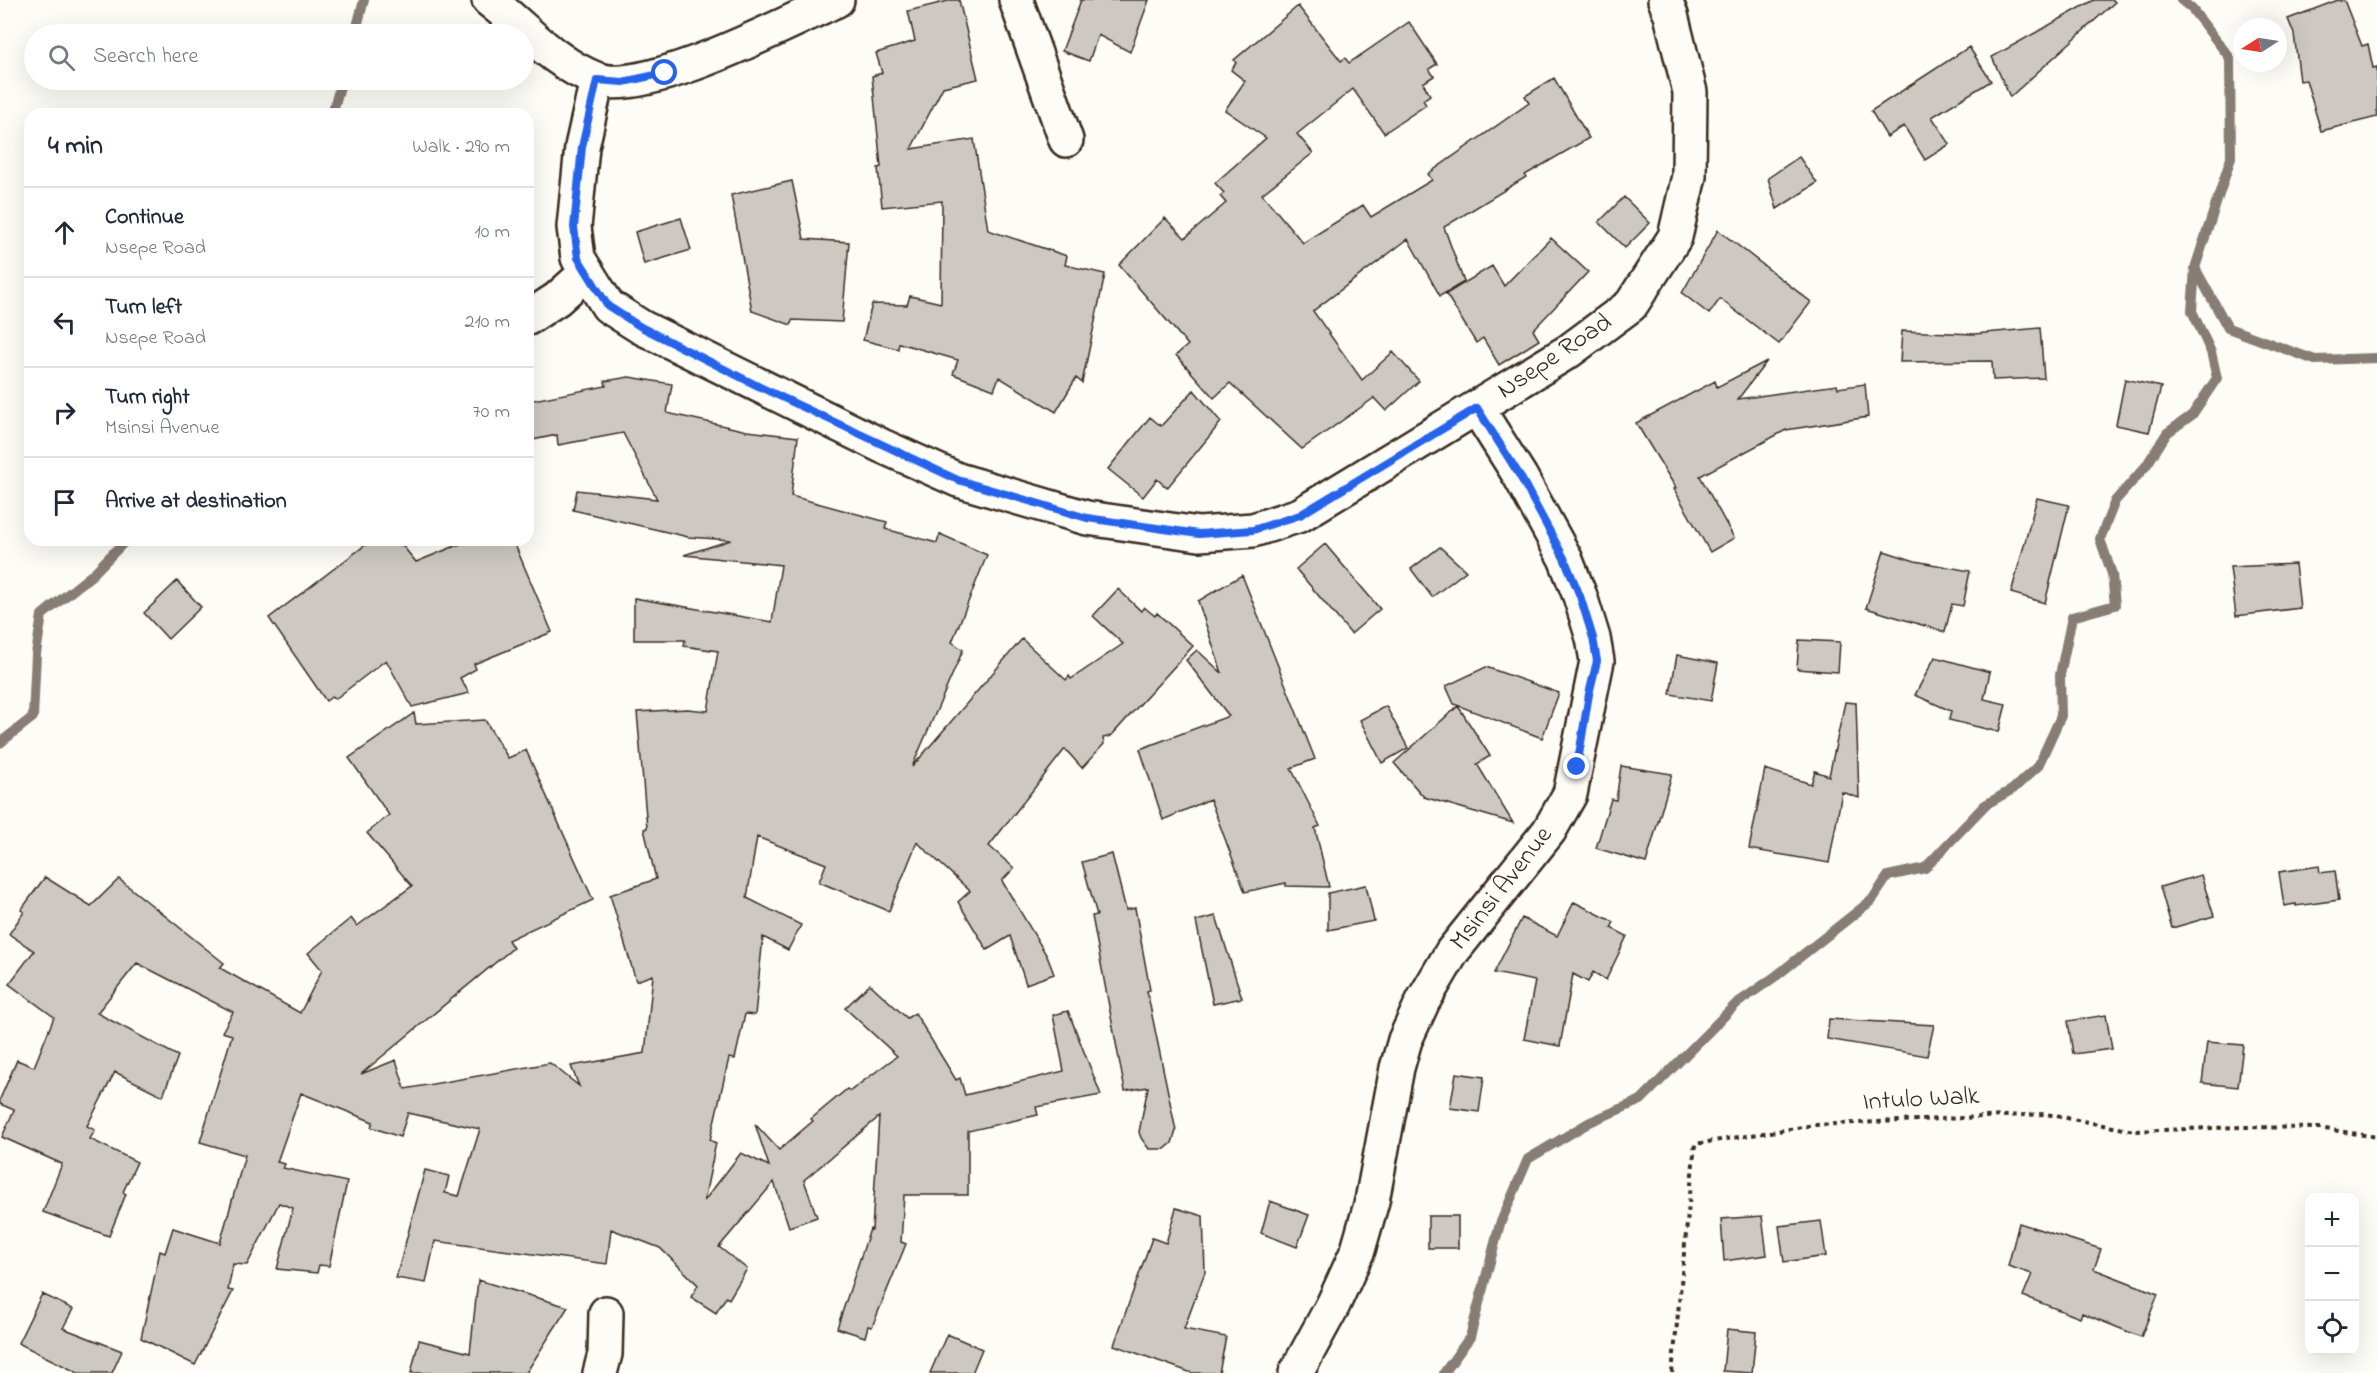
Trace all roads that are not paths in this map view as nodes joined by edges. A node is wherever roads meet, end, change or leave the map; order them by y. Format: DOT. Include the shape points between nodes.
graph roads {
  1 [pos="489,0"];
  2 [pos="837,0"];
  3 [pos="1016,0"];
  4 [pos="1665,0"];
  5 [pos="519,24"];
  6 [pos="534,36"];
  7 [pos="597,80"];
  8 [pos="1066,140"];
  9 [pos="586,273"];
  10 [pos="534,314"];
  11 [pos="1477,408"];
  12 [pos="606,1313"];
  13 [pos="600,1373"];
  14 [pos="1296,1373"];
  1 -- 5 [label="street"];
  2 -- 7 [label="street" via="665,73 623,82"];
  3 -- 8 [label="street"];
  4 -- 11 [label="street, Nsepe Road" via="1690,92 1689,176 1675,237 1631,305 1569,351"];
  6 -- 7 [label="street" via="567,63"];
  7 -- 9 [label="street, Nsepe Road" via="582,147 574,227 578,258"];
  9 -- 10 [label="street"];
  9 -- 11 [label="street, Nsepe Road" via="608,306 641,327 780,397 958,480 1087,518 1199,534 1253,530 1300,515"];
  11 -- 14 [label="street, Msinsi Avenue" via="1520,476 1564,558 1580,596 1597,661 1570,794 1549,831 1452,952 1405,1040 1359,1250"];
  12 -- 13 [label="street" via="605,1354"];
}
